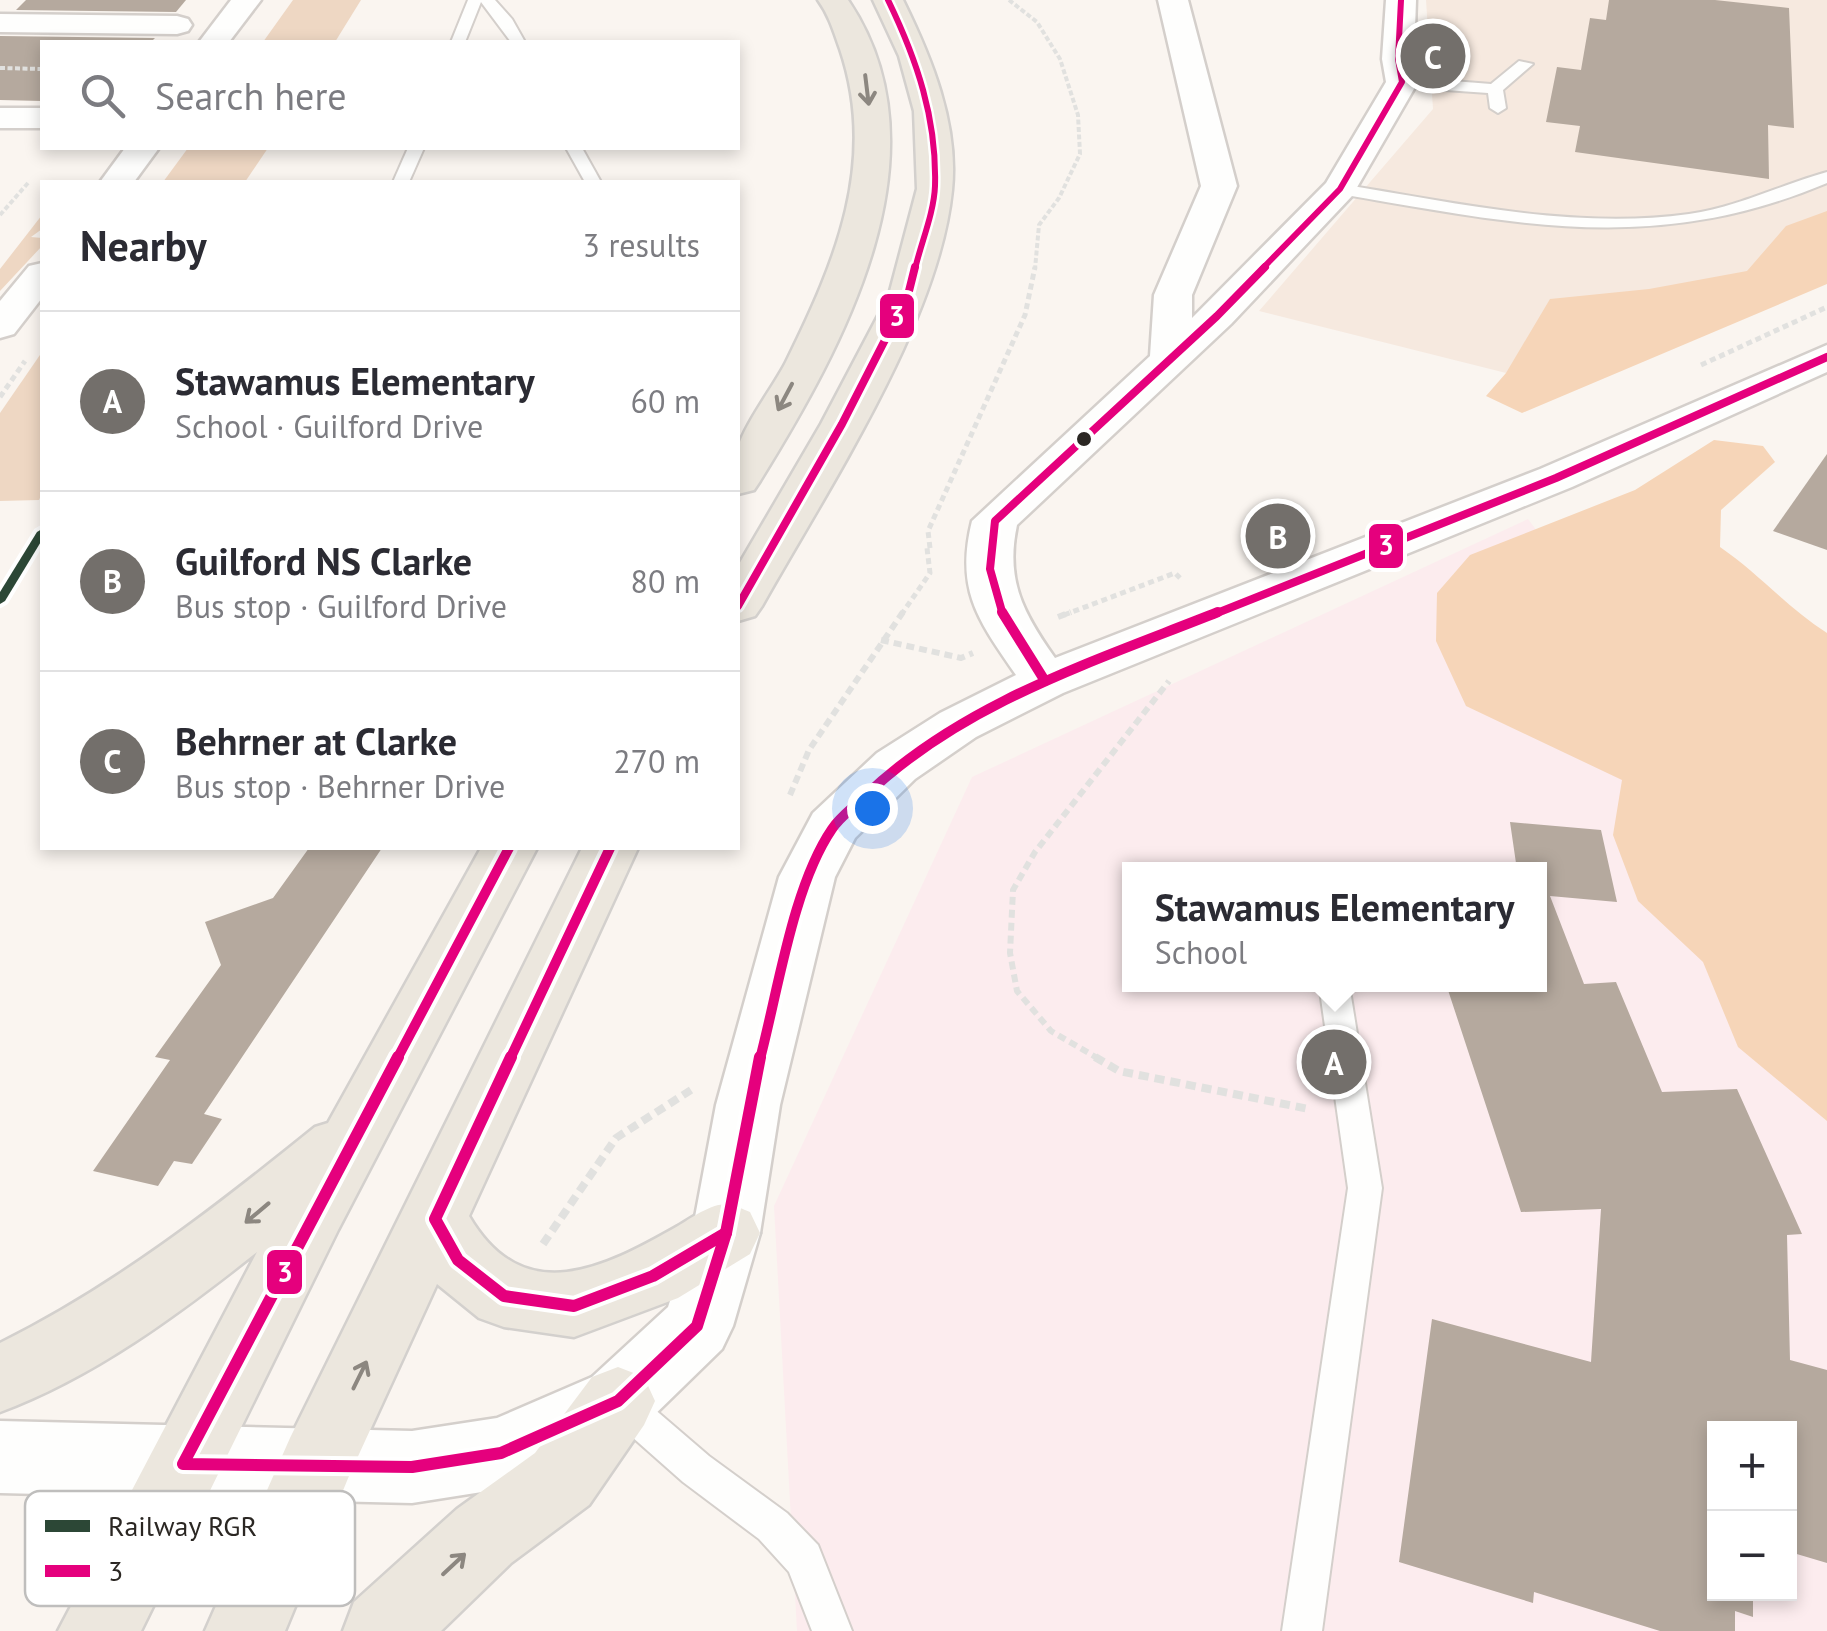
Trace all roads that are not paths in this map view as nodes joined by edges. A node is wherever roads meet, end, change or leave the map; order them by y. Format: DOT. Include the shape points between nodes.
graph roads {
  1 [pos="246,0"];
  2 [pos="475,0"];
  3 [pos="486,0"];
  4 [pos="832,0"];
  5 [pos="861,0"];
  6 [pos="888,0"];
  7 [pos="1173,0"];
  8 [pos="1401,0"];
  9 [pos="0,23"];
  10 [pos="177,25"];
  11 [pos="907,38"];
  12 [pos="216,40"];
  13 [pos="459,40"];
  14 [pos="517,40"];
  15 [pos="1525,64"];
  16 [pos="1402,82"];
  17 [pos="1495,89"];
  18 [pos="1498,108"];
  19 [pos="0,118"];
  20 [pos="40,118"];
  21 [pos="141,150"];
  22 [pos="415,150"];
  23 [pos="575,150"];
  24 [pos="1827,177"];
  25 [pos="118,180"];
  26 [pos="403,180"];
  27 [pos="591,180"];
  28 [pos="1340,189"];
  29 [pos="40,276"];
  30 [pos="0,326"];
  31 [pos="1827,356"];
  32 [pos="1170,359"];
  33 [pos="740,477"];
  34 [pos="740,602"];
  35 [pos="1045,681"];
  36 [pos="508,850"];
  37 [pos="609,850"];
  38 [pos="1335,992"];
  39 [pos="359,1128"];
  40 [pos="434,1219"];
  41 [pos="726,1232"];
  42 [pos="0,1379"];
  43 [pos="618,1402"];
  44 [pos="0,1457"];
  45 [pos="317,1463"];
  46 [pos="183,1464"];
  47 [pos="169,1491"];
  48 [pos="305,1491"];
  49 [pos="111,1606"];
  50 [pos="257,1606"];
  51 [pos="98,1631"];
  52 [pos="246,1631"];
  53 [pos="383,1631"];
  54 [pos="832,1631"];
  55 [pos="1302,1631"];
  1 -- 12 [label="street"];
  2 -- 13 [label="lane"];
  3 -- 14 [label="lane"];
  4 -- 33 [label="highway, one-way" via="864,72 874,150 858,237 825,321"];
  5 -- 11 [label="highway"];
  6 -- 11 [label="highway"];
  7 -- 32 [label="street" via="1219,186 1173,295"];
  8 -- 16 [label="street"];
  9 -- 10 [label="street"];
  11 -- 34 [label="highway" via="930,112 935,189 908,295"];
  15 -- 17 [label="lane"];
  16 -- 17 [label="lane"];
  16 -- 28 [label="street"];
  17 -- 18 [label="lane"];
  19 -- 20 [label="street"];
  21 -- 25 [label="street"];
  22 -- 26 [label="lane"];
  23 -- 27 [label="lane"];
  24 -- 28 [label="lane" via="1730,212 1648,221 1537,216"];
  28 -- 32 [label="street"];
  29 -- 30 [label="street"];
  31 -- 35 [label="street" via="1556,478"];
  32 -- 35 [label="street" via="995,520 986,551 988,594"];
  35 -- 41 [label="street" via="896,766 833,827 807,876 748,1105"];
  36 -- 39 [label="highway"];
  37 -- 40 [label="highway"];
  38 -- 55 [label="lane" via="1365,1188"];
  39 -- 42 [label="highway, one-way" via="216,1248 131,1306"];
  39 -- 46 [label="highway"];
  40 -- 41 [label="highway" via="458,1260 504,1296 574,1306 653,1276"];
  45 -- 40 [label="highway, one-way"];
  41 -- 43 [label="street" via="697,1326"];
  43 -- 45 [label="street" via="500,1453 412,1467"];
  53 -- 43 [label="highway, one-way" via="484,1536 562,1478"];
  43 -- 54 [label="lane" via="773,1526 804,1559"];
  44 -- 46 [label="street"];
  45 -- 46 [label="street"];
  45 -- 48 [label="highway"];
  46 -- 47 [label="highway"];
  49 -- 51 [label="highway"];
  50 -- 52 [label="highway"];
}
